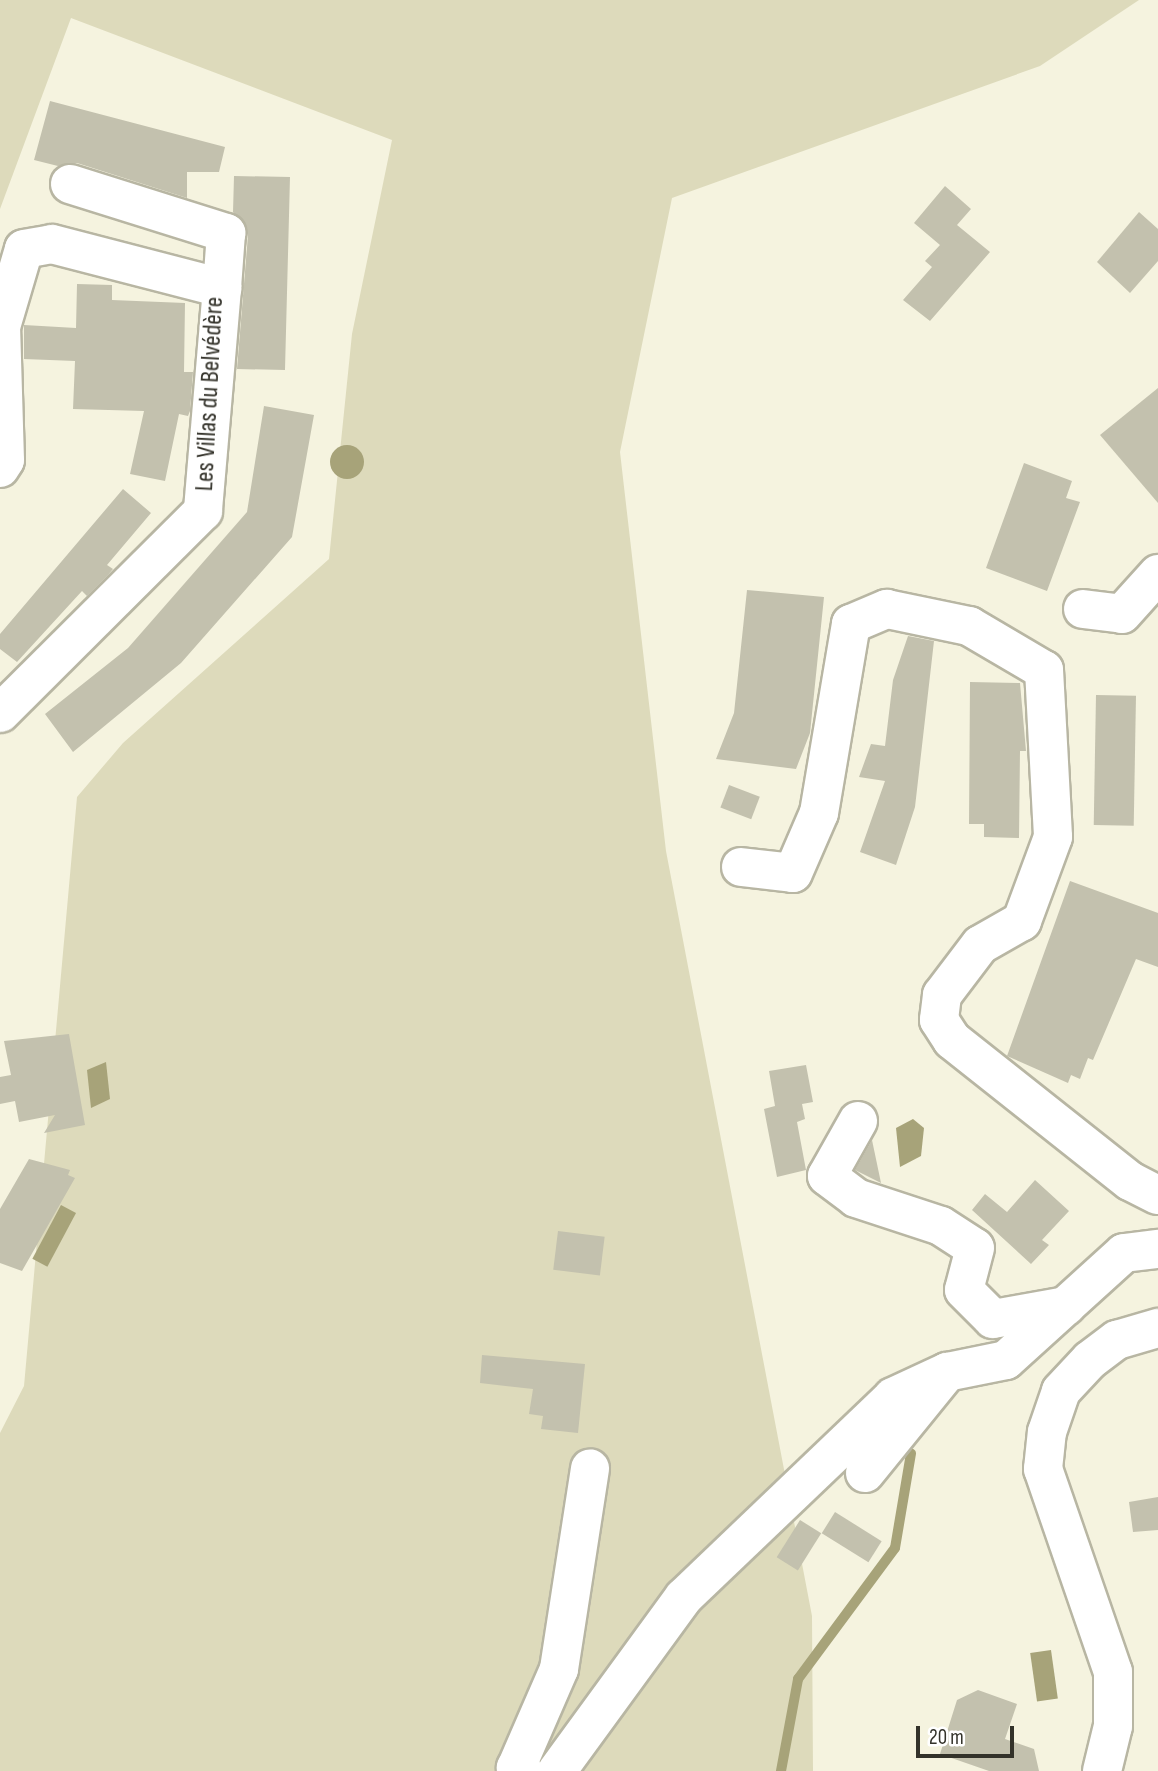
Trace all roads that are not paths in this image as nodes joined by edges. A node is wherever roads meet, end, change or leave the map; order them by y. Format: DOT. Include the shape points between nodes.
graph roads {
  1 [pos="70,184"];
  2 [pos="222,288"];
  3 [pos="0,468"];
  4 [pos="1158,574"];
  5 [pos="1083,609"];
  6 [pos="0,713"];
  7 [pos="741,867"];
  8 [pos="858,1121"];
  9 [pos="1158,1195"];
  10 [pos="1158,1249"];
  11 [pos="1066,1306"];
  12 [pos="1158,1328"];
  13 [pos="947,1372"];
  14 [pos="590,1468"];
  15 [pos="865,1474"];
  16 [pos="523,1771"];
  17 [pos="557,1771"];
  18 [pos="1102,1771"];
  1 -- 2 [label="street" via="226,233"];
  2 -- 3 [label="street, Les Villas du Belvédère" via="52,244 24,249 1,327 5,460"];
  2 -- 6 [label="street, Les Villas du Belvédère" via="203,511"];
  4 -- 5 [label="street" via="1122,614"];
  7 -- 9 [label="street" via="793,873 819,813 851,624 887,609 969,626 1044,670 1053,837 1022,921 980,945 942,995 939,1020 951,1040 1130,1181"];
  8 -- 11 [label="street" via="827,1176 856,1198 941,1226 975,1248 964,1290 993,1320"];
  10 -- 11 [label="street" via="1124,1253"];
  11 -- 13 [label="street" via="1006,1360"];
  12 -- 18 [label="street" via="1117,1340 1090,1360 1062,1391 1047,1432 1043,1469 1113,1672 1113,1726"];
  13 -- 15 [label="street"];
  13 -- 17 [label="street" via="893,1396 684,1597"];
  14 -- 16 [label="street" via="559,1669 516,1768"];
}
